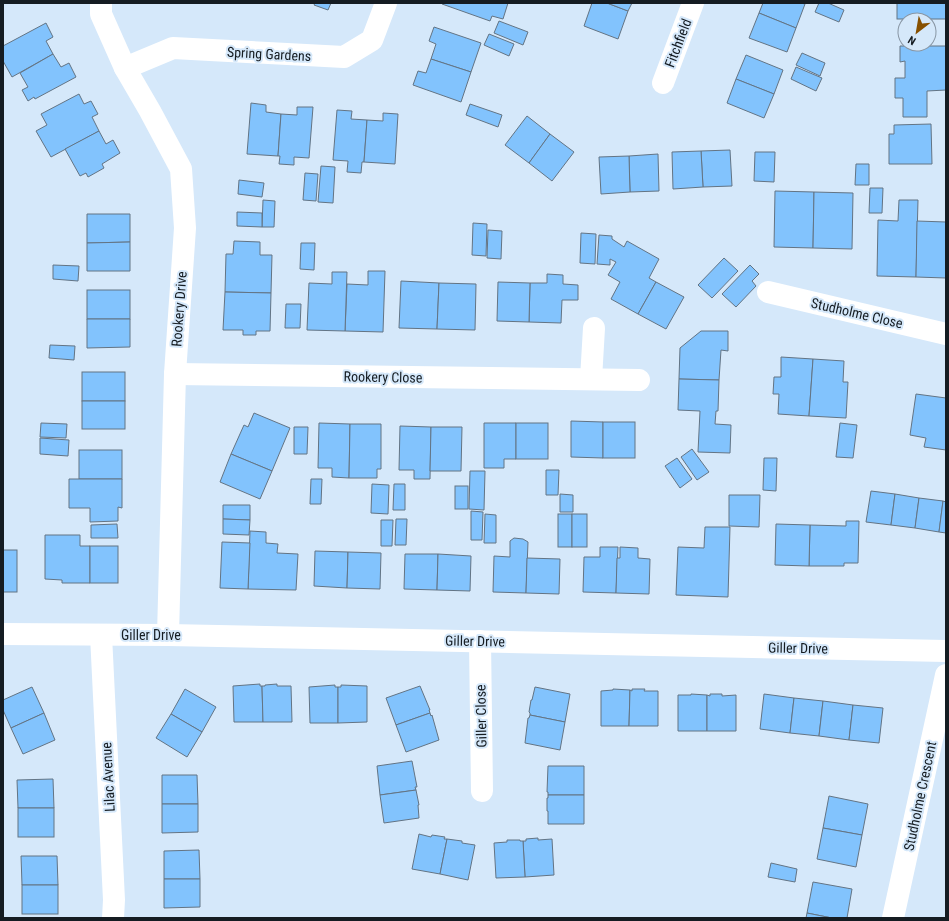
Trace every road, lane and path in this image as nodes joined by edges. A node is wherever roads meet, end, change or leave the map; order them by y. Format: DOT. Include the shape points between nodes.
graph roads {
  1 [pos="101,3"];
  2 [pos="386,3"];
  3 [pos="694,3"];
  4 [pos="126,68"];
  5 [pos="663,83"];
  6 [pos="768,292"];
  7 [pos="594,328"];
  8 [pos="946,334"];
  9 [pos="175,374"];
  10 [pos="591,379"];
  11 [pos="639,380"];
  12 [pos="3,634"];
  13 [pos="101,635"];
  14 [pos="168,635"];
  15 [pos="480,641"];
  16 [pos="946,651"];
  17 [pos="946,675"];
  18 [pos="482,791"];
  19 [pos="113,918"];
  20 [pos="893,918"];
  1 -- 4 [label="street, Rookery Drive" via="101,14"];
  2 -- 4 [label="street, Spring Gardens" via="372,40 344,57 174,48"];
  3 -- 5 [label="street, Fitchfield"];
  4 -- 9 [label="street, Rookery Drive" via="181,170 185,228"];
  6 -- 8 [label="street, Studholme Close"];
  7 -- 10 [label="street"];
  9 -- 10 [label="street, Rookery Close"];
  9 -- 14 [label="street, Rookery Drive"];
  10 -- 11 [label="street, Rookery Close"];
  12 -- 13 [label="street, Giller Drive"];
  13 -- 14 [label="street, Giller Drive"];
  13 -- 19 [label="street, Lilac Avenue"];
  14 -- 15 [label="street, Giller Drive"];
  15 -- 16 [label="street, Giller Drive"];
  15 -- 18 [label="street, Giller Close"];
  17 -- 20 [label="street, Studholme Crescent"];
}
